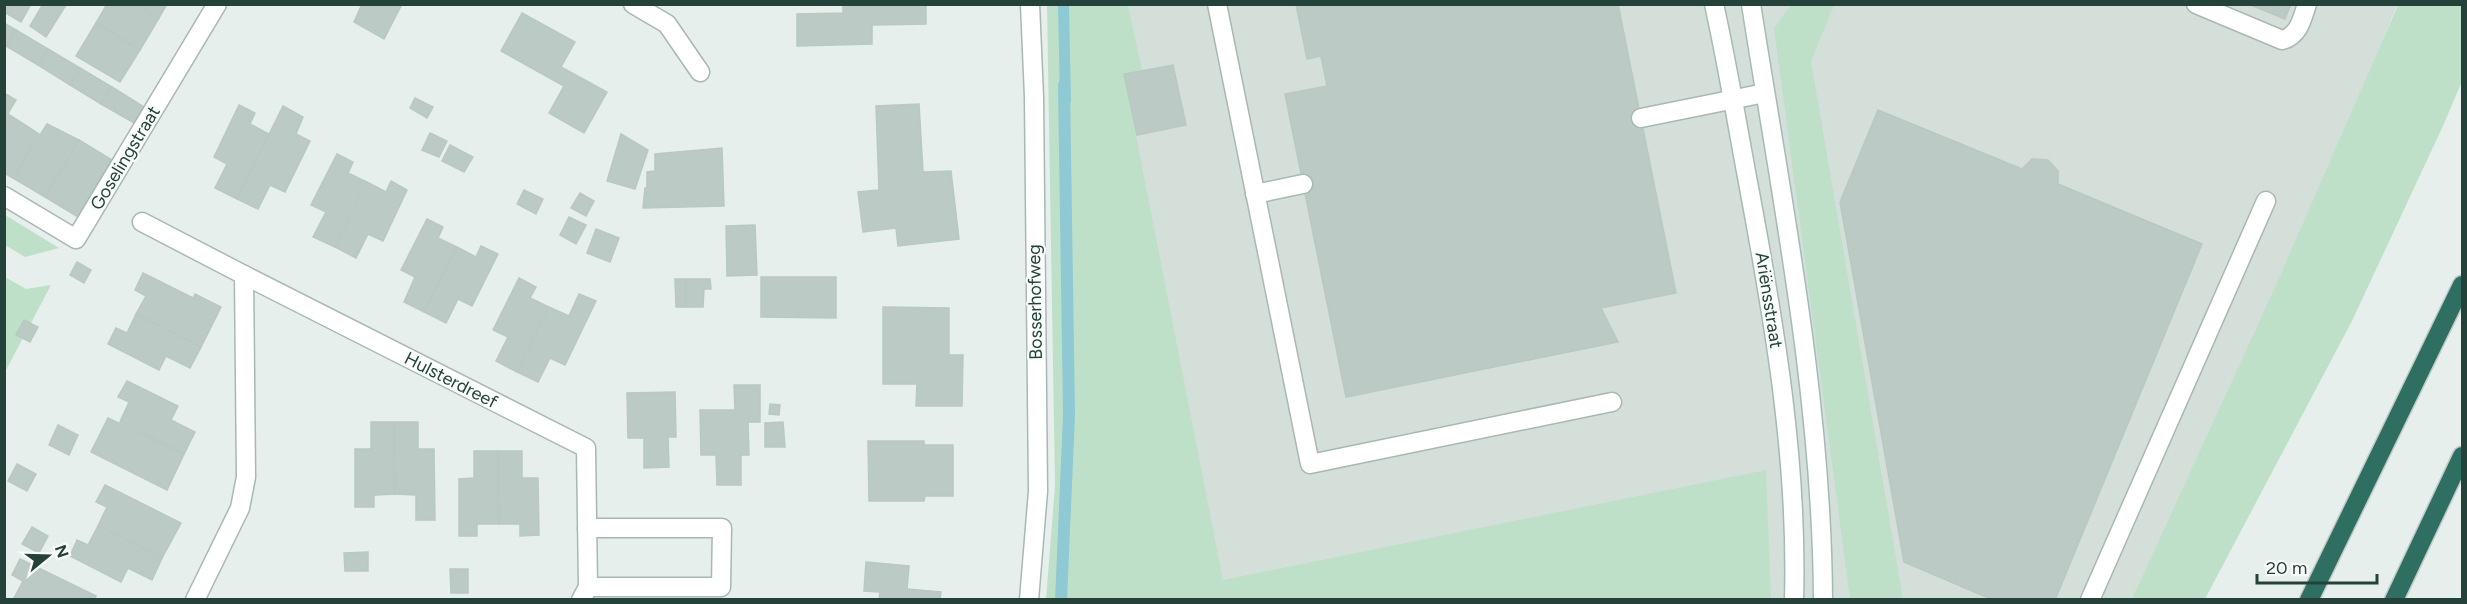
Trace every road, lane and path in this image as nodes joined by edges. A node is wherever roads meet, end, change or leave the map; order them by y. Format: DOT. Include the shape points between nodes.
graph roads {
  1 [pos="217,4"];
  2 [pos="633,4"];
  3 [pos="1030,4"];
  4 [pos="1217,4"];
  5 [pos="1714,4"];
  6 [pos="1751,4"];
  7 [pos="2307,4"];
  8 [pos="2201,6"];
  9 [pos="700,72"];
  10 [pos="1765,93"];
  11 [pos="1733,101"];
  12 [pos="1641,118"];
  13 [pos="1303,184"];
  14 [pos="1255,194"];
  15 [pos="4,196"];
  16 [pos="2266,201"];
  17 [pos="142,222"];
  18 [pos="244,275"];
  19 [pos="2463,285"];
  20 [pos="1612,402"];
  21 [pos="2463,456"];
  22 [pos="587,528"];
  23 [pos="584,593"];
  24 [pos="195,600"];
  25 [pos="1029,600"];
  26 [pos="1794,600"];
  27 [pos="1823,600"];
  28 [pos="2090,600"];
  29 [pos="2309,600"];
  30 [pos="2394,600"];
  1 -- 15 [label="street, Goselingstraat" via="76,239"];
  2 -- 9 [label="street" via="667,24"];
  3 -- 25 [label="street, Bosserhofweg" via="1038,491"];
  4 -- 14 [label="street"];
  5 -- 11 [label="street, Ariënsstraat"];
  6 -- 10 [label="street, Ariënsstraat"];
  7 -- 8 [label="street" via="2297,31 2282,40"];
  10 -- 11 [label="street"];
  10 -- 27 [label="street, Ariënsstraat" via="1815,427"];
  11 -- 12 [label="street"];
  11 -- 26 [label="street, Ariënsstraat" via="1768,287 1787,422"];
  13 -- 14 [label="street"];
  14 -- 20 [label="street" via="1310,464"];
  16 -- 28 [label="street"];
  17 -- 18 [label="street, Hulsterdreef"];
  18 -- 22 [label="street, Hulsterdreef" via="586,448"];
  18 -- 24 [label="street" via="246,477 240,508"];
  19 -- 29 [label="highway"];
  21 -- 30 [label="highway"];
  22 -- 23 [label="street, Hulsterdreef"];
  22 -- 23 [label="street, Hulsterdreef" via="722,528 721,587"];
}
